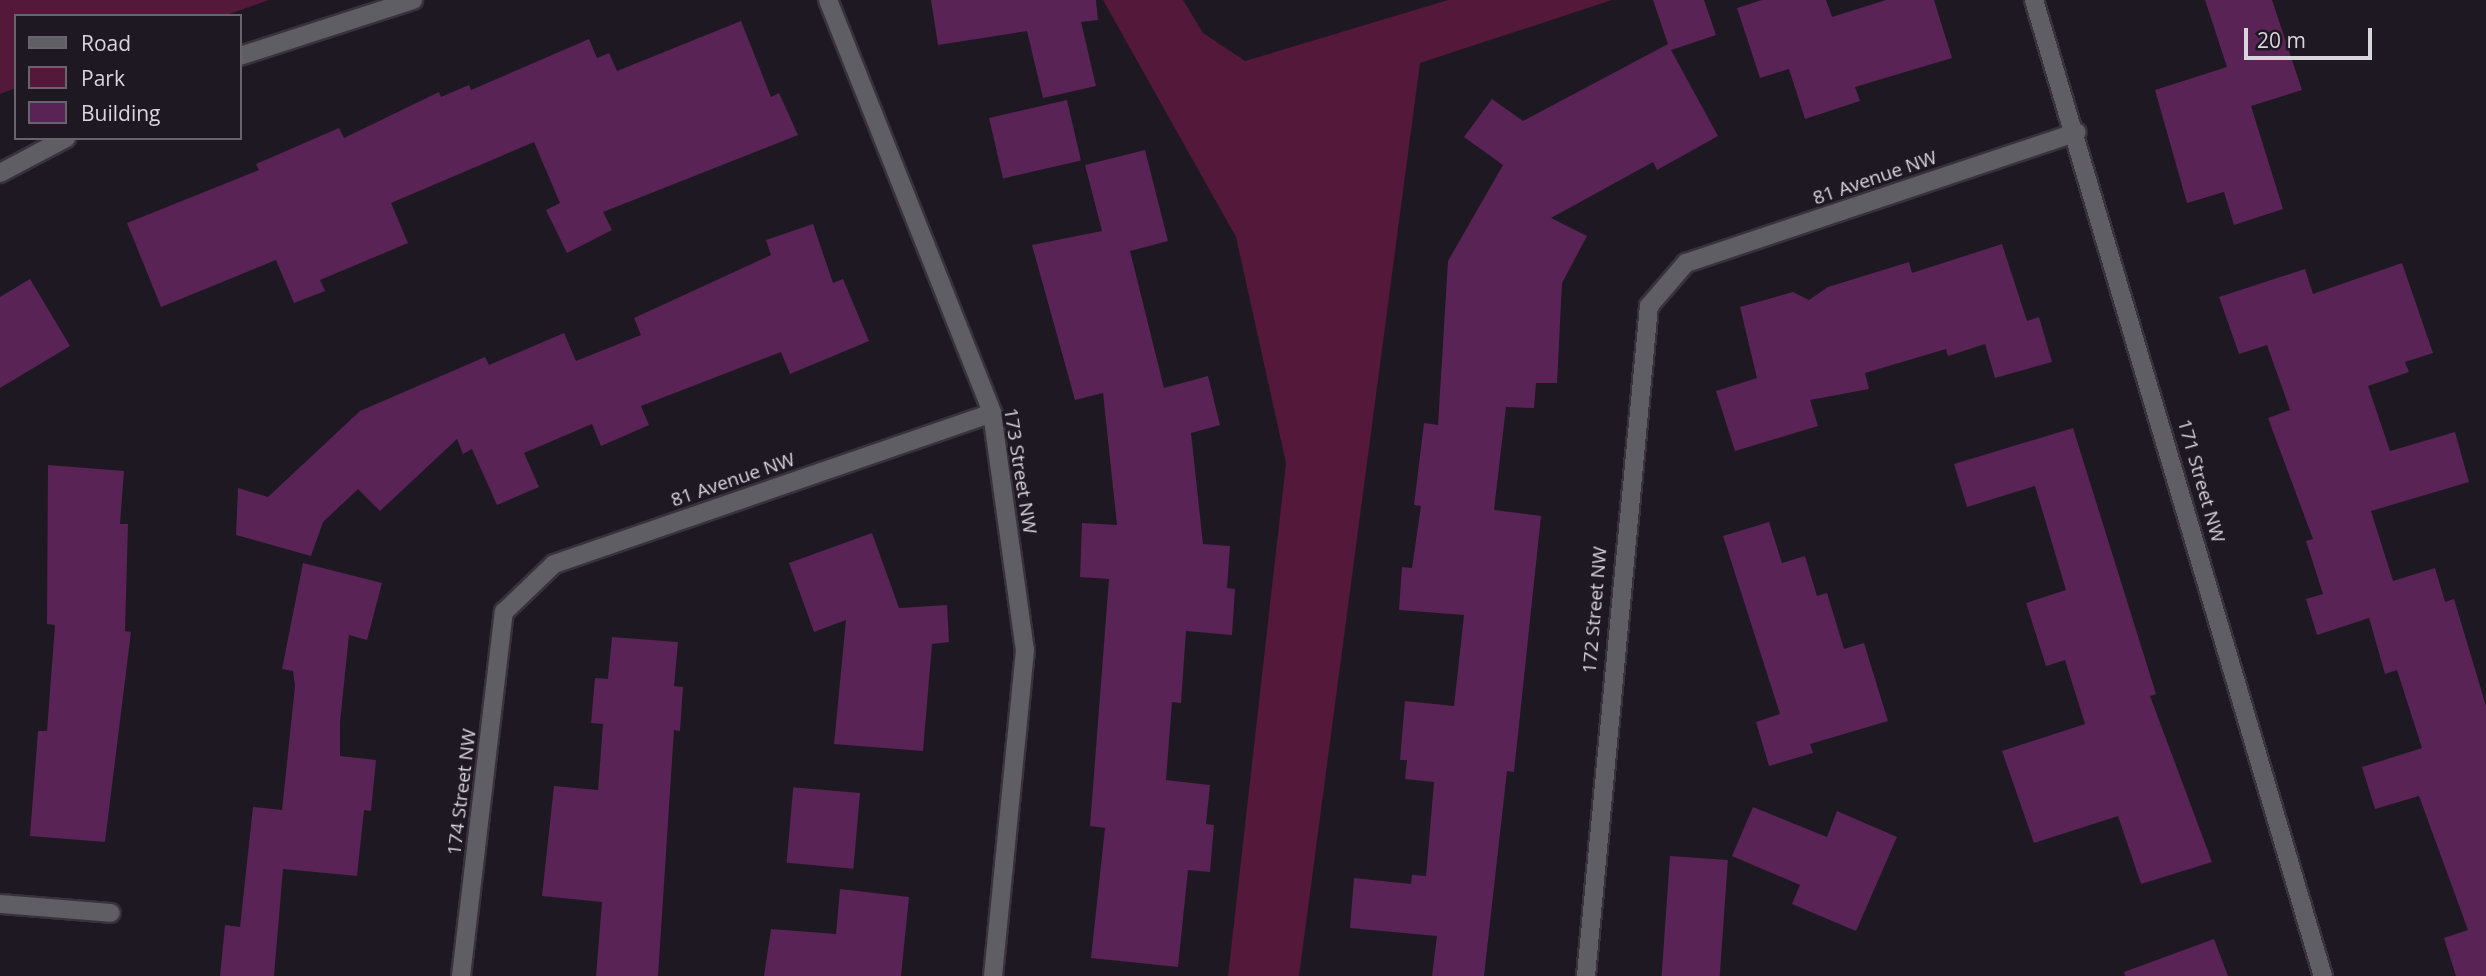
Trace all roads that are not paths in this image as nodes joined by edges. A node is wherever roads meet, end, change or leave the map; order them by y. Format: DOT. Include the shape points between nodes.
graph roads {
  1 [pos="413,0"];
  2 [pos="828,0"];
  3 [pos="2034,0"];
  4 [pos="242,55"];
  5 [pos="2077,132"];
  6 [pos="62,140"];
  7 [pos="0,173"];
  8 [pos="1686,263"];
  9 [pos="992,413"];
  10 [pos="504,612"];
  11 [pos="0,904"];
  12 [pos="111,913"];
  13 [pos="461,976"];
  14 [pos="993,976"];
  15 [pos="1586,976"];
  16 [pos="2323,976"];
  1 -- 4 [label="street"];
  2 -- 9 [label="street, 173 Street NW"];
  3 -- 5 [label="street, 171 Street NW"];
  5 -- 8 [label="street, 81 Avenue NW"];
  5 -- 16 [label="street, 171 Street NW"];
  6 -- 7 [label="street"];
  8 -- 15 [label="street, 172 Street NW" via="1649,306"];
  9 -- 10 [label="street, 81 Avenue NW" via="554,564"];
  9 -- 14 [label="street, 173 Street NW" via="1025,650"];
  10 -- 13 [label="street, 174 Street NW"];
  11 -- 12 [label="street"];
}
